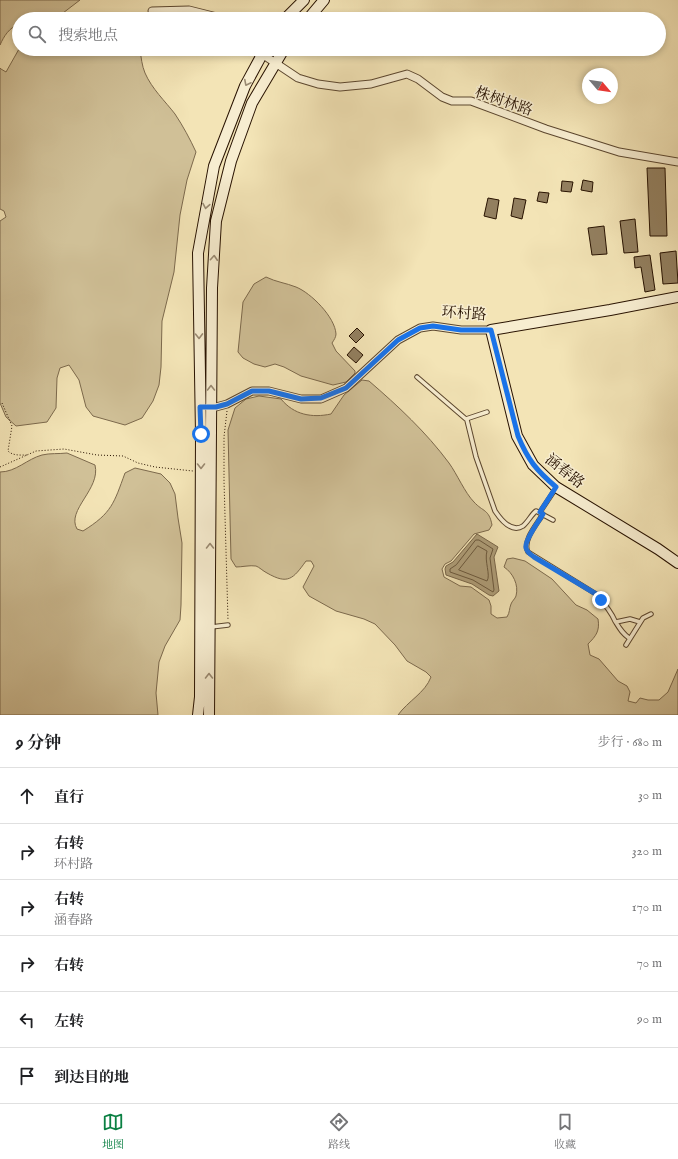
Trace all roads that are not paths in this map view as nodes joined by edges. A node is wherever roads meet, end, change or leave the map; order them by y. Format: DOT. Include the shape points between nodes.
graph roads {
  1 [pos="304,0"];
  2 [pos="324,0"];
  3 [pos="152,11"];
  4 [pos="197,12"];
  5 [pos="292,12"];
  6 [pos="314,12"];
  7 [pos="262,56"];
  8 [pos="268,56"];
  9 [pos="280,56"];
  10 [pos="276,63"];
  11 [pos="678,162"];
  12 [pos="678,297"];
  13 [pos="491,330"];
  14 [pos="417,377"];
  15 [pos="200,407"];
  16 [pos="211,407"];
  17 [pos="487,412"];
  18 [pos="466,419"];
  19 [pos="556,487"];
  20 [pos="541,513"];
  21 [pos="553,520"];
  22 [pos="678,563"];
  23 [pos="651,614"];
  24 [pos="616,622"];
  25 [pos="640,622"];
  26 [pos="228,625"];
  27 [pos="210,627"];
  28 [pos="630,638"];
  29 [pos="626,645"];
  30 [pos="198,715"];
  31 [pos="209,715"];
  1 -- 5 [label="main road"];
  2 -- 6 [label="main road"];
  3 -- 4 [label="street"];
  7 -- 15 [label="main road, one-way" via="245,86 214,166 198,253"];
  8 -- 10 [label="street, 株树林路"];
  9 -- 10 [label="main road"];
  10 -- 11 [label="street, 株树林路" via="298,78 340,87 371,84 407,74 418,78 442,97 471,101 546,129 619,152"];
  16 -- 10 [label="main road, one-way" via="212,288 216,221 231,161 252,103"];
  12 -- 13 [label="main road, 环村路"];
  13 -- 16 [label="street, 环村路" via="461,330 433,326 420,328 398,340 346,388 321,398 301,399 269,391 252,391 227,404"];
  13 -- 19 [label="main road, 涵春路" via="518,436 533,465"];
  14 -- 18 [label="lane"];
  15 -- 16 [label="street, 环村路"];
  15 -- 30 [label="main road, one-way"];
  27 -- 16 [label="main road, one-way"];
  17 -- 18 [label="lane"];
  18 -- 20 [label="lane" via="476,457 500,519 508,526 517,528 524,525 534,512"];
  19 -- 20 [label="lane"];
  19 -- 22 [label="main road, 涵春路"];
  20 -- 21 [label="lane"];
  20 -- 24 [label="lane" via="526,542 528,552 596,594"];
  23 -- 25 [label="lane"];
  24 -- 25 [label="lane" via="630,619"];
  24 -- 28 [label="lane" via="620,630"];
  25 -- 28 [label="lane"];
  26 -- 27 [label="lane"];
  31 -- 27 [label="main road, one-way"];
  28 -- 29 [label="lane"];
}
